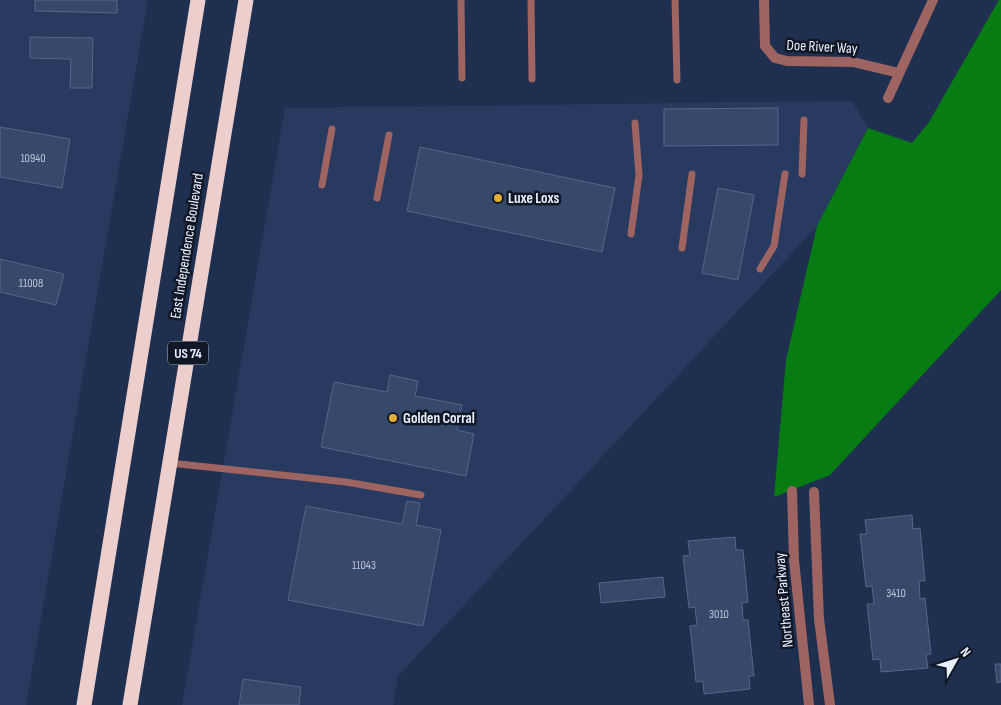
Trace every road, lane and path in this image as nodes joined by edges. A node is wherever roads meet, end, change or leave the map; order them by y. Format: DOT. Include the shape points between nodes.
graph roads {
  1 [pos="198,0"];
  2 [pos="246,0"];
  3 [pos="461,0"];
  4 [pos="531,0"];
  5 [pos="675,0"];
  6 [pos="764,0"];
  7 [pos="933,0"];
  8 [pos="899,72"];
  9 [pos="462,78"];
  10 [pos="532,79"];
  11 [pos="676,80"];
  12 [pos="888,98"];
  13 [pos="804,120"];
  14 [pos="634,123"];
  15 [pos="332,129"];
  16 [pos="389,135"];
  17 [pos="692,174"];
  18 [pos="785,174"];
  19 [pos="802,174"];
  20 [pos="322,185"];
  21 [pos="377,198"];
  22 [pos="631,234"];
  23 [pos="682,248"];
  24 [pos="760,270"];
  25 [pos="170,463"];
  26 [pos="792,491"];
  27 [pos="814,492"];
  28 [pos="421,495"];
  29 [pos="84,705"];
  30 [pos="130,705"];
  31 [pos="810,705"];
  32 [pos="830,705"];
  1 -- 29 [label="highway, East Independence Boulevard"];
  2 -- 25 [label="highway, East Independence Boulevard / US 74"];
  3 -- 9 [label="lane"];
  4 -- 10 [label="lane"];
  5 -- 11 [label="lane"];
  6 -- 8 [label="street, Doe River Way" via="765,46 775,58 853,62"];
  7 -- 8 [label="street"];
  8 -- 12 [label="street"];
  13 -- 19 [label="lane"];
  14 -- 22 [label="lane" via="639,175"];
  15 -- 20 [label="lane"];
  16 -- 21 [label="lane"];
  17 -- 23 [label="lane"];
  18 -- 24 [label="lane" via="774,246"];
  25 -- 28 [label="lane" via="346,482"];
  25 -- 30 [label="highway, East Independence Boulevard / US 74"];
  26 -- 31 [label="street, Northeast Parkway" via="794,560"];
  27 -- 32 [label="street" via="819,619"];
}
